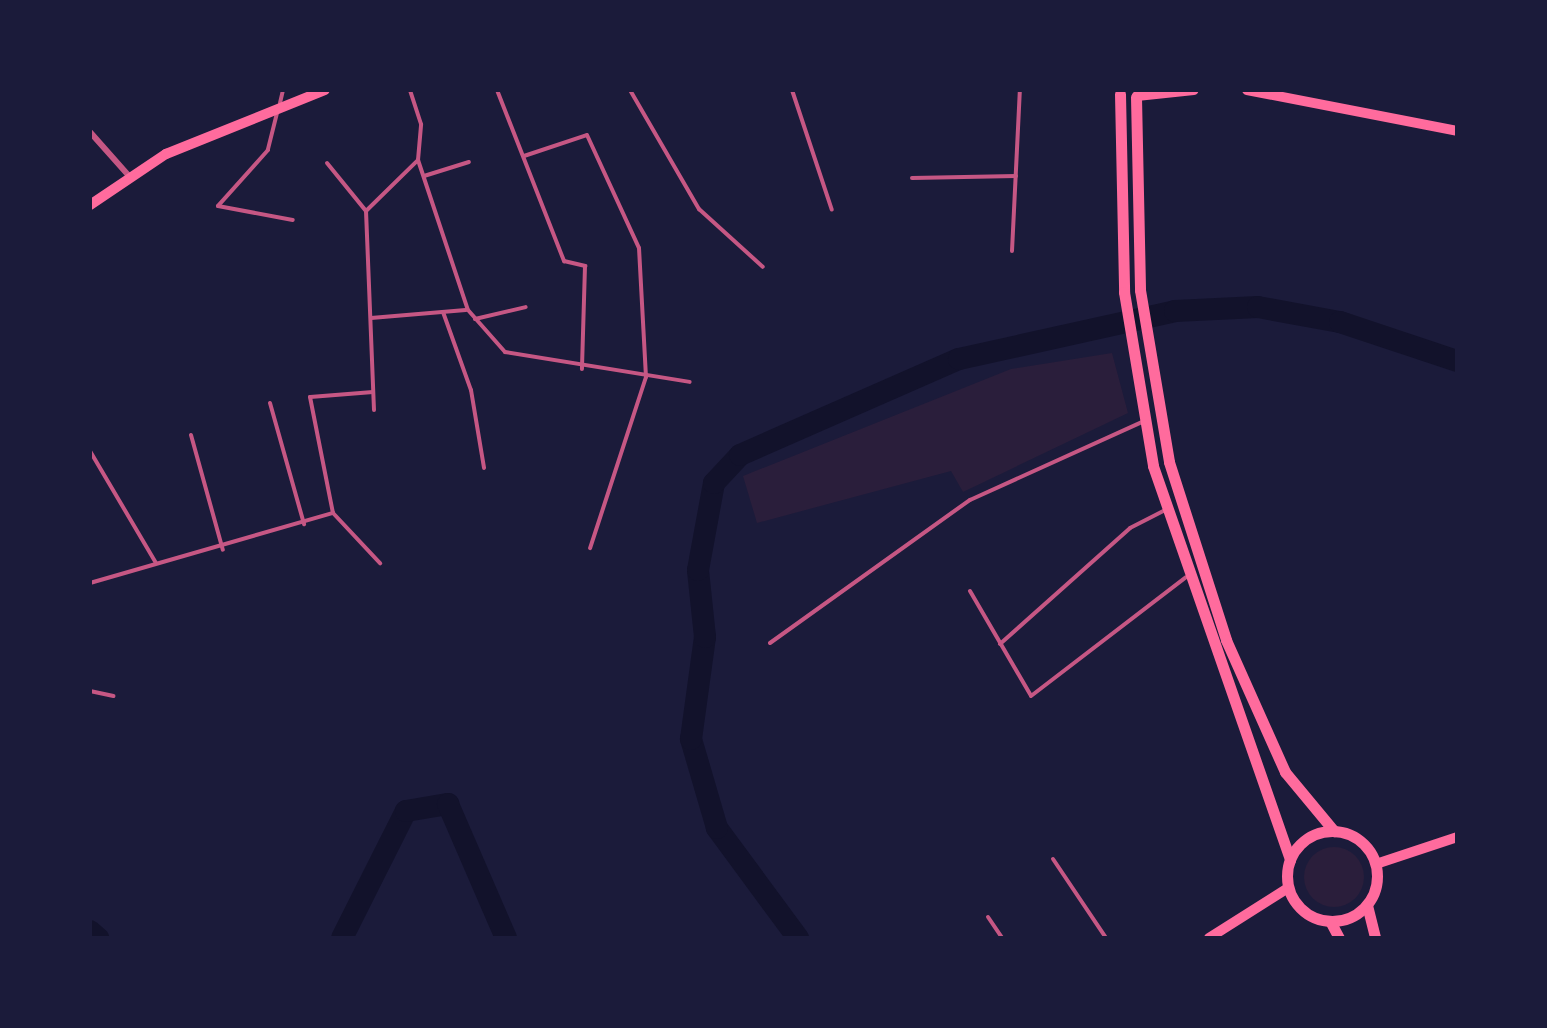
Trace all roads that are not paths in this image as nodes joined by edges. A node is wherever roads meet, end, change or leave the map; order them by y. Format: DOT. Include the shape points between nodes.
graph roads {
  1 [pos="283,90"];
  2 [pos="325,90"];
  3 [pos="410,90"];
  4 [pos="498,90"];
  5 [pos="630,90"];
  6 [pos="792,90"];
  7 [pos="1020,90"];
  8 [pos="1194,90"];
  9 [pos="1248,90"];
  10 [pos="1117,91"];
  11 [pos="1138,94"];
  12 [pos="1314,94"];
  13 [pos="278,109"];
  14 [pos="1457,131"];
  15 [pos="90,132"];
  16 [pos="524,156"];
  17 [pos="418,160"];
  18 [pos="469,162"];
  19 [pos="326,163"];
  20 [pos="424,176"];
  21 [pos="1016,176"];
  22 [pos="131,178"];
  23 [pos="912,178"];
  24 [pos="90,204"];
  25 [pos="832,210"];
  26 [pos="366,211"];
  27 [pos="293,220"];
  28 [pos="1012,251"];
  29 [pos="762,267"];
  30 [pos="526,307"];
  31 [pos="468,310"];
  32 [pos="443,312"];
  33 [pos="372,318"];
  34 [pos="474,319"];
  35 [pos="582,369"];
  36 [pos="646,376"];
  37 [pos="690,382"];
  38 [pos="374,392"];
  39 [pos="270,404"];
  40 [pos="374,410"];
  41 [pos="1144,421"];
  42 [pos="191,435"];
  43 [pos="90,451"];
  44 [pos="484,468"];
  45 [pos="1165,510"];
  46 [pos="334,512"];
  47 [pos="304,525"];
  48 [pos="590,548"];
  49 [pos="224,550"];
  50 [pos="380,563"];
  51 [pos="157,564"];
  52 [pos="1186,577"];
  53 [pos="90,583"];
  54 [pos="970,591"];
  55 [pos="770,643"];
  56 [pos="1000,644"];
  57 [pos="90,691"];
  58 [pos="112,696"];
  59 [pos="1334,831"];
  60 [pos="1457,837"];
  61 [pos="1053,859"];
  62 [pos="1290,860"];
  63 [pos="1376,864"];
  64 [pos="1288,888"];
  65 [pos="1367,904"];
  66 [pos="988,917"];
  67 [pos="1330,921"];
  68 [pos="1002,938"];
  69 [pos="1106,938"];
  70 [pos="1209,938"];
  71 [pos="1340,938"];
  72 [pos="1375,938"];
  1 -- 13 [label="lane"];
  2 -- 13 [label="main road"];
  3 -- 17 [label="lane" via="421,124"];
  4 -- 16 [label="lane"];
  5 -- 29 [label="lane" via="699,209"];
  6 -- 25 [label="lane"];
  7 -- 21 [label="lane"];
  8 -- 11 [label="main road"];
  9 -- 12 [label="main road"];
  10 -- 11 [label="main road"];
  10 -- 41 [label="main road" via="1124,292"];
  11 -- 59 [label="main road" via="1140,290 1169,462 1226,640 1285,772"];
  12 -- 14 [label="main road"];
  13 -- 22 [label="main road"];
  13 -- 27 [label="lane" via="268,150 218,206"];
  15 -- 22 [label="street"];
  16 -- 35 [label="lane" via="564,261 586,266"];
  16 -- 36 [label="lane" via="586,135 604,160 640,248"];
  17 -- 20 [label="lane"];
  17 -- 26 [label="lane"];
  18 -- 20 [label="lane"];
  19 -- 26 [label="lane"];
  20 -- 31 [label="lane"];
  21 -- 23 [label="lane"];
  21 -- 28 [label="lane"];
  22 -- 24 [label="main road"];
  26 -- 33 [label="lane"];
  30 -- 34 [label="lane"];
  31 -- 32 [label="lane"];
  31 -- 34 [label="lane"];
  32 -- 33 [label="lane"];
  32 -- 44 [label="lane"];
  33 -- 38 [label="lane"];
  34 -- 35 [label="lane" via="505,352"];
  35 -- 36 [label="lane"];
  36 -- 37 [label="lane"];
  36 -- 48 [label="lane"];
  38 -- 40 [label="lane"];
  38 -- 46 [label="lane" via="310,397"];
  39 -- 47 [label="lane"];
  41 -- 45 [label="main road"];
  41 -- 55 [label="lane" via="998,484"];
  42 -- 49 [label="lane"];
  43 -- 51 [label="lane"];
  45 -- 52 [label="main road"];
  45 -- 56 [label="lane" via="1130,528"];
  46 -- 47 [label="lane"];
  46 -- 50 [label="lane"];
  47 -- 49 [label="lane"];
  49 -- 51 [label="lane"];
  51 -- 53 [label="lane"];
  52 -- 56 [label="lane" via="1031,696"];
  52 -- 62 [label="main road"];
  54 -- 56 [label="lane"];
  57 -- 58 [label="lane"];
  59 -- 62 [label="main road" via="1307,838"];
  59 -- 63 [label="main road" via="1360,841"];
  60 -- 63 [label="main road"];
  61 -- 69 [label="lane"];
  62 -- 64 [label="main road"];
  63 -- 65 [label="main road"];
  64 -- 67 [label="main road" via="1304,911"];
  64 -- 70 [label="main road"];
  65 -- 67 [label="main road"];
  65 -- 72 [label="main road"];
  66 -- 68 [label="lane"];
  67 -- 71 [label="main road"];
}
